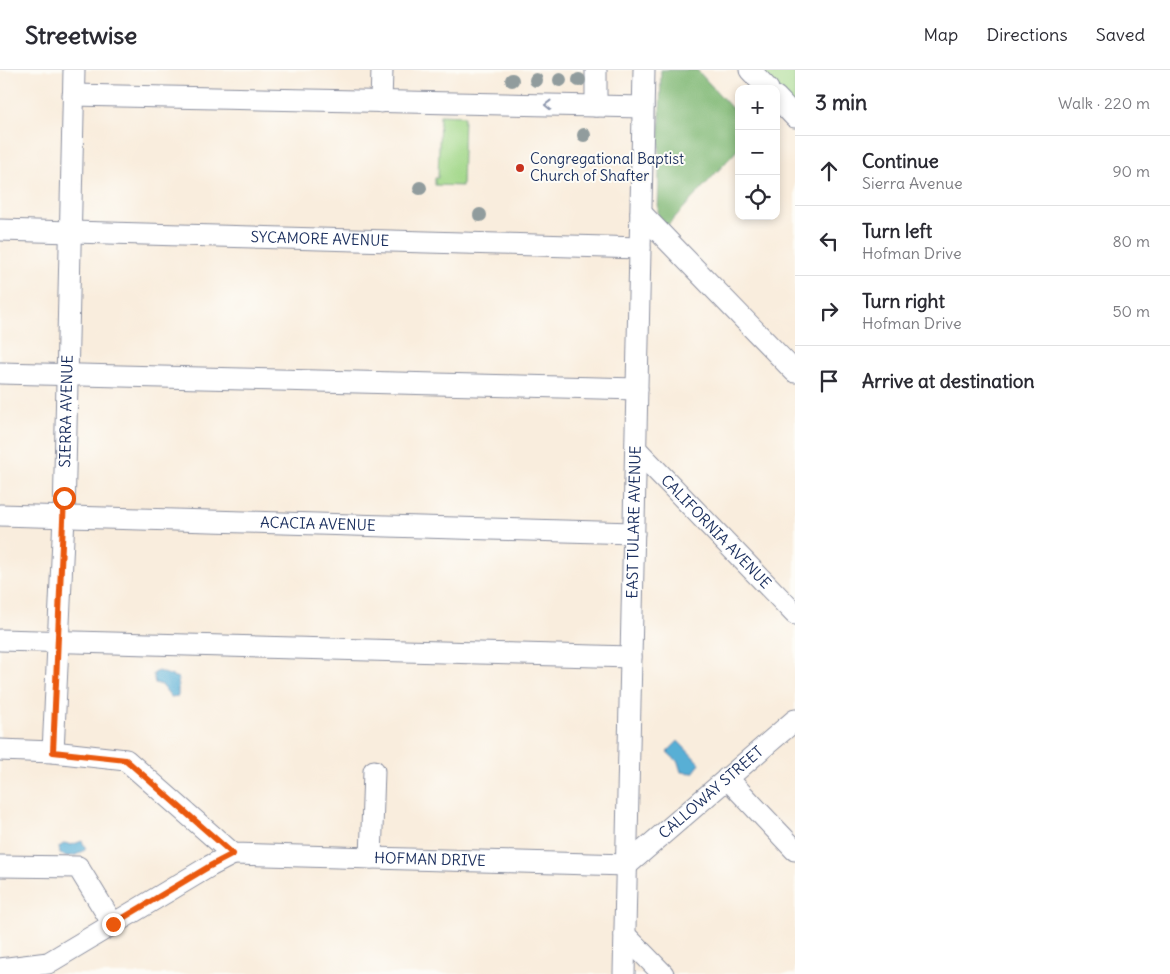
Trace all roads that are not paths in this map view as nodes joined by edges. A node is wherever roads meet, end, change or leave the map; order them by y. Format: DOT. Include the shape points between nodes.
graph roads {
  1 [pos="74,70"];
  2 [pos="382,70"];
  3 [pos="596,70"];
  4 [pos="644,70"];
  5 [pos="750,70"];
  6 [pos="764,85"];
  7 [pos="73,95"];
  8 [pos="780,101"];
  9 [pos="382,102"];
  10 [pos="596,106"];
  11 [pos="643,107"];
  12 [pos="795,117"];
  13 [pos="641,213"];
  14 [pos="0,230"];
  15 [pos="70,232"];
  16 [pos="640,248"];
  17 [pos="795,372"];
  18 [pos="0,373"];
  19 [pos="67,375"];
  20 [pos="637,389"];
  21 [pos="636,449"];
  22 [pos="0,515"];
  23 [pos="64,517"];
  24 [pos="634,533"];
  25 [pos="795,614"];
  26 [pos="0,640"];
  27 [pos="58,641"];
  28 [pos="631,657"];
  29 [pos="795,720"];
  30 [pos="0,750"];
  31 [pos="53,752"];
  32 [pos="374,770"];
  33 [pos="727,778"];
  34 [pos="795,850"];
  35 [pos="233,854"];
  36 [pos="371,858"];
  37 [pos="627,865"];
  38 [pos="0,866"];
  39 [pos="113,924"];
  40 [pos="625,935"];
  41 [pos="0,970"];
  42 [pos="624,974"];
  43 [pos="663,974"];
  1 -- 7 [label="street, SIERRA AVENUE"];
  2 -- 9 [label="street"];
  3 -- 10 [label="street"];
  4 -- 11 [label="street, EAST TULARE AVENUE"];
  5 -- 6 [label="street"];
  7 -- 9 [label="street"];
  7 -- 15 [label="street, SIERRA AVENUE"];
  8 -- 12 [label="street"];
  10 -- 9 [label="street, one-way"];
  10 -- 11 [label="street"];
  11 -- 13 [label="street, EAST TULARE AVENUE"];
  13 -- 16 [label="street, EAST TULARE AVENUE"];
  13 -- 17 [label="street"];
  14 -- 15 [label="street, SYCAMORE AVENUE"];
  15 -- 16 [label="street, SYCAMORE AVENUE"];
  15 -- 19 [label="street, SIERRA AVENUE"];
  16 -- 20 [label="street, EAST TULARE AVENUE"];
  18 -- 19 [label="street"];
  19 -- 20 [label="street"];
  19 -- 23 [label="street, SIERRA AVENUE"];
  20 -- 21 [label="street, EAST TULARE AVENUE"];
  21 -- 24 [label="street, EAST TULARE AVENUE"];
  21 -- 25 [label="street, CALIFORNIA AVENUE"];
  22 -- 23 [label="street, ACACIA AVENUE"];
  23 -- 24 [label="street, ACACIA AVENUE"];
  23 -- 27 [label="street, SIERRA AVENUE"];
  24 -- 28 [label="street, EAST TULARE AVENUE"];
  26 -- 27 [label="street"];
  27 -- 28 [label="street"];
  27 -- 31 [label="street, SIERRA AVENUE"];
  28 -- 37 [label="street, EAST TULARE AVENUE"];
  29 -- 33 [label="street, CALLOWAY STREET"];
  30 -- 31 [label="street"];
  31 -- 35 [label="street" via="126,760"];
  32 -- 36 [label="street"];
  33 -- 34 [label="street"];
  33 -- 37 [label="street, CALLOWAY STREET"];
  35 -- 36 [label="street, HOFMAN DRIVE"];
  35 -- 39 [label="street, HOFMAN DRIVE"];
  36 -- 37 [label="street, HOFMAN DRIVE"];
  37 -- 40 [label="street, EAST TULARE AVENUE"];
  38 -- 39 [label="street" via="78,867"];
  39 -- 41 [label="street, HOFMAN DRIVE" via="48,962"];
  40 -- 42 [label="street, EAST TULARE AVENUE"];
  40 -- 43 [label="street"];
}
